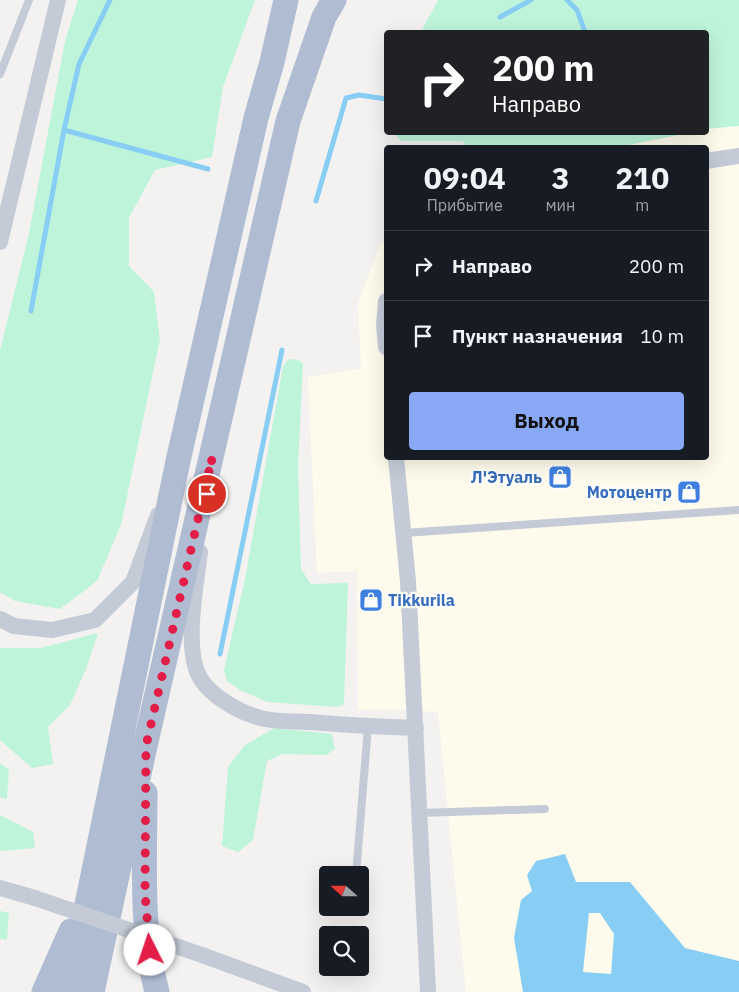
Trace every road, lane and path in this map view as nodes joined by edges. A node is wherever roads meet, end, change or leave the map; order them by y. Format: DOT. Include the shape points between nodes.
graph roads {
  1 [pos="29,0"];
  2 [pos="58,0"];
  3 [pos="286,0"];
  4 [pos="302,0"];
  5 [pos="334,0"];
  6 [pos="272,62"];
  7 [pos="0,74"];
  8 [pos="739,156"];
  9 [pos="709,161"];
  10 [pos="0,242"];
  11 [pos="212,458"];
  12 [pos="396,460"];
  13 [pos="178,461"];
  14 [pos="739,510"];
  15 [pos="404,533"];
  16 [pos="0,619"];
  17 [pos="368,726"];
  18 [pos="416,728"];
  19 [pos="146,746"];
  20 [pos="545,809"];
  21 [pos="420,813"];
  22 [pos="357,866"];
  23 [pos="0,888"];
  24 [pos="90,888"];
  25 [pos="44,992"];
  26 [pos="69,992"];
  27 [pos="92,992"];
  28 [pos="157,992"];
  29 [pos="303,992"];
  30 [pos="428,992"];
  1 -- 7 [label="lane"];
  2 -- 10 [label="street"];
  3 -- 6 [label="main road"];
  4 -- 6 [label="main road"];
  5 -- 11 [label="main road" via="324,17 288,120"];
  6 -- 13 [label="main road" via="253,127"];
  8 -- 9 [label="street"];
  11 -- 17 [label="street" via="192,618 196,670 208,688 227,704 246,713 265,719"];
  11 -- 19 [label="main road"];
  12 -- 15 [label="street"];
  13 -- 16 [label="street" via="133,582 95,620 52,630 14,626"];
  13 -- 24 [label="main road"];
  14 -- 15 [label="lane"];
  15 -- 18 [label="street"];
  17 -- 18 [label="street"];
  17 -- 22 [label="lane"];
  18 -- 21 [label="street"];
  19 -- 27 [label="main road"];
  19 -- 28 [label="main road" via="145,894 151,969"];
  20 -- 21 [label="lane"];
  21 -- 30 [label="street"];
  23 -- 29 [label="street, bridge"];
  24 -- 25 [label="main road"];
  24 -- 26 [label="main road"];
}
